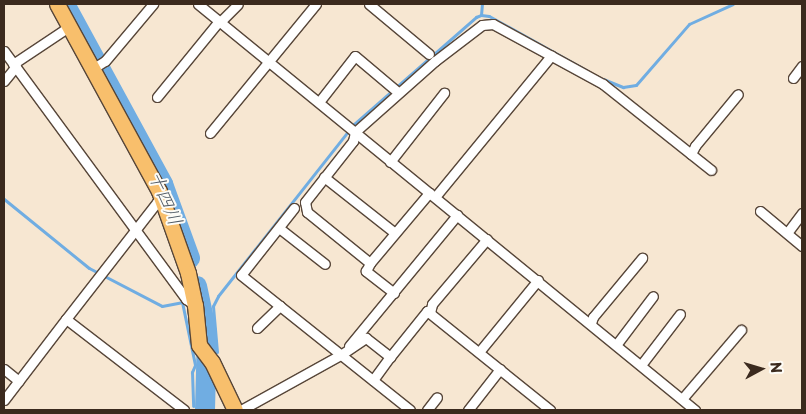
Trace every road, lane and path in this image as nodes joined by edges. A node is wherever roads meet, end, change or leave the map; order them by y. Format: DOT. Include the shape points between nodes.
graph roads {
  1 [pos="58,4"];
  2 [pos="153,4"];
  3 [pos="198,4"];
  4 [pos="238,4"];
  5 [pos="316,4"];
  6 [pos="368,4"];
  7 [pos="220,21"];
  8 [pos="70,26"];
  9 [pos="4,51"];
  10 [pos="429,54"];
  11 [pos="551,56"];
  12 [pos="268,61"];
  13 [pos="14,65"];
  14 [pos="98,66"];
  15 [pos="802,66"];
  16 [pos="793,78"];
  17 [pos="4,81"];
  18 [pos="396,90"];
  19 [pos="444,93"];
  20 [pos="738,94"];
  21 [pos="157,97"];
  22 [pos="319,102"];
  23 [pos="352,130"];
  24 [pos="210,133"];
  25 [pos="691,154"];
  26 [pos="390,162"];
  27 [pos="711,170"];
  28 [pos="324,177"];
  29 [pos="432,195"];
  30 [pos="162,200"];
  31 [pos="294,208"];
  32 [pos="760,210"];
  33 [pos="802,214"];
  34 [pos="457,215"];
  35 [pos="279,228"];
  36 [pos="135,230"];
  37 [pos="395,233"];
  38 [pos="787,233"];
  39 [pos="487,239"];
  40 [pos="802,246"];
  41 [pos="642,258"];
  42 [pos="370,263"];
  43 [pos="325,264"];
  44 [pos="538,280"];
  45 [pos="394,293"];
  46 [pos="653,296"];
  47 [pos="195,305"];
  48 [pos="280,306"];
  49 [pos="430,313"];
  50 [pos="680,314"];
  51 [pos="66,319"];
  52 [pos="591,324"];
  53 [pos="257,328"];
  54 [pos="741,330"];
  55 [pos="616,345"];
  56 [pos="479,352"];
  57 [pos="342,354"];
  58 [pos="390,357"];
  59 [pos="640,365"];
  60 [pos="4,369"];
  61 [pos="500,370"];
  62 [pos="373,380"];
  63 [pos="19,381"];
  64 [pos="437,397"];
  65 [pos="682,399"];
  66 [pos="4,400"];
  67 [pos="184,410"];
  68 [pos="236,410"];
  69 [pos="410,410"];
  70 [pos="427,410"];
  71 [pos="468,410"];
  72 [pos="550,410"];
  73 [pos="696,410"];
  1 -- 8 [label="main road"];
  2 -- 14 [label="street"];
  3 -- 7 [label="street"];
  4 -- 7 [label="street"];
  5 -- 12 [label="street"];
  6 -- 10 [label="street"];
  7 -- 12 [label="street"];
  7 -- 21 [label="street"];
  8 -- 13 [label="street"];
  8 -- 14 [label="main road"];
  9 -- 13 [label="street"];
  11 -- 18 [label="street" via="493,24 482,25"];
  11 -- 25 [label="street" via="614,92"];
  11 -- 29 [label="street"];
  12 -- 22 [label="street"];
  12 -- 24 [label="street"];
  13 -- 17 [label="street"];
  13 -- 36 [label="street"];
  14 -- 30 [label="main road"];
  15 -- 16 [label="street"];
  18 -- 22 [label="street" via="355,56"];
  18 -- 23 [label="street"];
  19 -- 26 [label="street"];
  20 -- 25 [label="street"];
  22 -- 23 [label="street"];
  23 -- 26 [label="street"];
  23 -- 28 [label="street" via="353,140"];
  25 -- 27 [label="street"];
  26 -- 29 [label="street"];
  28 -- 37 [label="street"];
  28 -- 42 [label="street" via="306,198 305,209"];
  29 -- 34 [label="street"];
  29 -- 37 [label="street"];
  30 -- 36 [label="street"];
  30 -- 47 [label="main road" via="188,273"];
  31 -- 35 [label="street"];
  32 -- 38 [label="street"];
  33 -- 38 [label="street"];
  34 -- 39 [label="street"];
  34 -- 45 [label="street"];
  35 -- 43 [label="street"];
  35 -- 48 [label="street" via="241,275"];
  36 -- 47 [label="street" via="186,300"];
  36 -- 51 [label="street"];
  37 -- 42 [label="street"];
  38 -- 40 [label="street"];
  39 -- 44 [label="street"];
  39 -- 49 [label="street" via="432,304"];
  41 -- 52 [label="street" via="593,317"];
  42 -- 45 [label="street" via="366,271"];
  44 -- 52 [label="street"];
  44 -- 56 [label="street"];
  45 -- 57 [label="street"];
  46 -- 55 [label="street"];
  47 -- 68 [label="main road" via="201,350 212,362"];
  48 -- 53 [label="street"];
  48 -- 57 [label="street"];
  49 -- 56 [label="street"];
  49 -- 58 [label="street" via="427,311"];
  50 -- 59 [label="street"];
  51 -- 63 [label="street"];
  51 -- 67 [label="street"];
  52 -- 55 [label="street"];
  54 -- 65 [label="street"];
  55 -- 59 [label="street"];
  56 -- 61 [label="street"];
  57 -- 58 [label="street" via="366,338"];
  57 -- 62 [label="street"];
  57 -- 68 [label="street"];
  58 -- 62 [label="street"];
  59 -- 65 [label="street"];
  60 -- 63 [label="street"];
  61 -- 71 [label="street"];
  61 -- 72 [label="street"];
  62 -- 69 [label="street"];
  63 -- 66 [label="street"];
  64 -- 70 [label="street"];
  65 -- 73 [label="street"];
}
